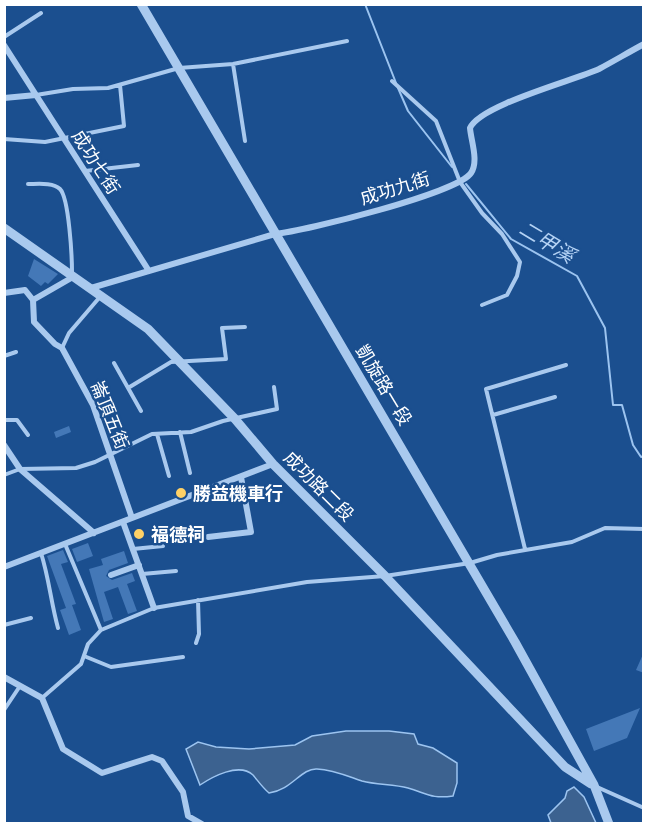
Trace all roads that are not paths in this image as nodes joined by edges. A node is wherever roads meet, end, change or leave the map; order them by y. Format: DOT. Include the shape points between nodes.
graph roads {
  1 [pos="141,4"];
  2 [pos="41,13"];
  3 [pos="4,37"];
  4 [pos="347,41"];
  5 [pos="644,44"];
  6 [pos="4,45"];
  7 [pos="233,64"];
  8 [pos="178,68"];
  9 [pos="392,81"];
  10 [pos="120,85"];
  11 [pos="36,95"];
  12 [pos="4,98"];
  13 [pos="63,138"];
  14 [pos="4,139"];
  15 [pos="245,141"];
  16 [pos="138,165"];
  17 [pos="84,171"];
  18 [pos="460,182"];
  19 [pos="28,184"];
  20 [pos="4,228"];
  21 [pos="275,234"];
  22 [pos="149,271"];
  23 [pos="73,277"];
  24 [pos="91,288"];
  25 [pos="4,293"];
  26 [pos="102,295"];
  27 [pos="33,300"];
  28 [pos="482,305"];
  29 [pos="245,327"];
  30 [pos="62,348"];
  31 [pos="16,352"];
  32 [pos="4,356"];
  33 [pos="180,362"];
  34 [pos="114,363"];
  35 [pos="566,365"];
  36 [pos="274,387"];
  37 [pos="128,388"];
  38 [pos="555,397"];
  39 [pos="141,411"];
  40 [pos="493,415"];
  41 [pos="236,419"];
  42 [pos="4,420"];
  43 [pos="180,432"];
  44 [pos="157,434"];
  45 [pos="28,435"];
  46 [pos="4,445"];
  47 [pos="109,454"];
  48 [pos="273,464"];
  49 [pos="20,469"];
  50 [pos="190,473"];
  51 [pos="4,475"];
  52 [pos="169,476"];
  53 [pos="241,477"];
  54 [pos="132,518"];
  55 [pos="123,522"];
  56 [pos="644,529"];
  57 [pos="94,533"];
  58 [pos="208,537"];
  59 [pos="65,544"];
  60 [pos="163,546"];
  61 [pos="133,549"];
  62 [pos="525,549"];
  63 [pos="41,553"];
  64 [pos="470,563"];
  65 [pos="139,564"];
  66 [pos="4,567"];
  67 [pos="176,571"];
  68 [pos="142,574"];
  69 [pos="111,575"];
  70 [pos="385,576"];
  71 [pos="198,600"];
  72 [pos="154,608"];
  73 [pos="31,618"];
  74 [pos="4,625"];
  75 [pos="58,628"];
  76 [pos="101,630"];
  77 [pos="196,644"];
  78 [pos="84,656"];
  79 [pos="183,657"];
  80 [pos="4,677"];
  81 [pos="21,686"];
  82 [pos="42,698"];
  83 [pos="4,710"];
  84 [pos="594,785"];
  85 [pos="644,808"];
  86 [pos="201,824"];
  87 [pos="609,824"];
  1 -- 8 [label="street, 凱旋路一段"];
  2 -- 3 [label="lane"];
  4 -- 7 [label="lane"];
  5 -- 18 [label="street" via="598,69 478,117 470,128 474,165"];
  6 -- 11 [label="street, 成功七街"];
  7 -- 8 [label="lane"];
  7 -- 15 [label="lane"];
  8 -- 10 [label="lane"];
  8 -- 21 [label="street, 凱旋路一段"];
  9 -- 18 [label="lane" via="436,121"];
  10 -- 11 [label="lane"];
  10 -- 13 [label="lane" via="124,126"];
  11 -- 12 [label="street"];
  11 -- 13 [label="street, 成功七街"];
  13 -- 14 [label="lane" via="45,142"];
  13 -- 17 [label="street, 成功七街"];
  16 -- 17 [label="lane"];
  17 -- 22 [label="street, 成功七街"];
  18 -- 21 [label="street, 成功九街" via="428,195 299,231"];
  18 -- 28 [label="lane" via="520,262 507,295"];
  19 -- 23 [label="lane" via="53,185 65,199"];
  20 -- 23 [label="street, 成功路二段"];
  21 -- 22 [label="street, 成功九街"];
  21 -- 64 [label="street, 凱旋路一段"];
  22 -- 24 [label="street, 成功九街"];
  23 -- 24 [label="street, 成功路二段"];
  23 -- 27 [label="street"];
  24 -- 26 [label="street, 成功路二段"];
  25 -- 27 [label="street" via="25,290"];
  26 -- 30 [label="lane" via="69,333"];
  26 -- 33 [label="street, 成功路二段" via="148,329"];
  27 -- 30 [label="street, 崙頂五街" via="34,322"];
  29 -- 33 [label="lane" via="222,328 226,359"];
  30 -- 47 [label="street, 崙頂五街" via="93,405"];
  31 -- 32 [label="lane"];
  33 -- 37 [label="lane" via="171,362"];
  33 -- 41 [label="street, 成功路二段"];
  34 -- 37 [label="lane"];
  35 -- 40 [label="lane" via="486,389"];
  36 -- 41 [label="lane" via="277,409"];
  37 -- 39 [label="lane"];
  38 -- 40 [label="lane"];
  40 -- 62 [label="lane"];
  41 -- 43 [label="lane"];
  41 -- 48 [label="street, 成功路二段"];
  42 -- 45 [label="lane" via="17,420"];
  43 -- 44 [label="lane"];
  43 -- 50 [label="lane"];
  44 -- 47 [label="lane"];
  44 -- 52 [label="lane"];
  46 -- 49 [label="street"];
  47 -- 49 [label="lane" via="76,468"];
  47 -- 54 [label="street, 崙頂五街"];
  48 -- 53 [label="street"];
  48 -- 70 [label="street, 成功路二段"];
  49 -- 51 [label="lane"];
  49 -- 57 [label="street"];
  53 -- 54 [label="street"];
  53 -- 58 [label="street" via="252,532"];
  54 -- 55 [label="street"];
  55 -- 57 [label="street"];
  55 -- 61 [label="street"];
  56 -- 62 [label="lane" via="605,528 572,542"];
  57 -- 59 [label="street"];
  59 -- 63 [label="street"];
  59 -- 76 [label="lane"];
  60 -- 61 [label="lane"];
  61 -- 65 [label="street"];
  62 -- 64 [label="lane"];
  63 -- 66 [label="street"];
  63 -- 75 [label="lane"];
  64 -- 70 [label="lane"];
  64 -- 84 [label="street, 凱旋路一段"];
  65 -- 68 [label="street"];
  65 -- 69 [label="street"];
  67 -- 68 [label="lane"];
  68 -- 72 [label="street"];
  70 -- 71 [label="lane" via="307,582"];
  70 -- 84 [label="street, 成功路二段" via="565,767"];
  71 -- 72 [label="lane"];
  71 -- 77 [label="lane"];
  72 -- 76 [label="lane"];
  73 -- 74 [label="lane"];
  76 -- 78 [label="lane"];
  78 -- 79 [label="lane" via="111,667"];
  78 -- 82 [label="lane" via="81,664"];
  80 -- 81 [label="street"];
  81 -- 82 [label="street"];
  81 -- 83 [label="lane"];
  82 -- 86 [label="street" via="63,749 102,773 152,757 162,760 183,792 188,816"];
  84 -- 85 [label="lane"];
  84 -- 87 [label="street, 凱旋路一段"];
}
